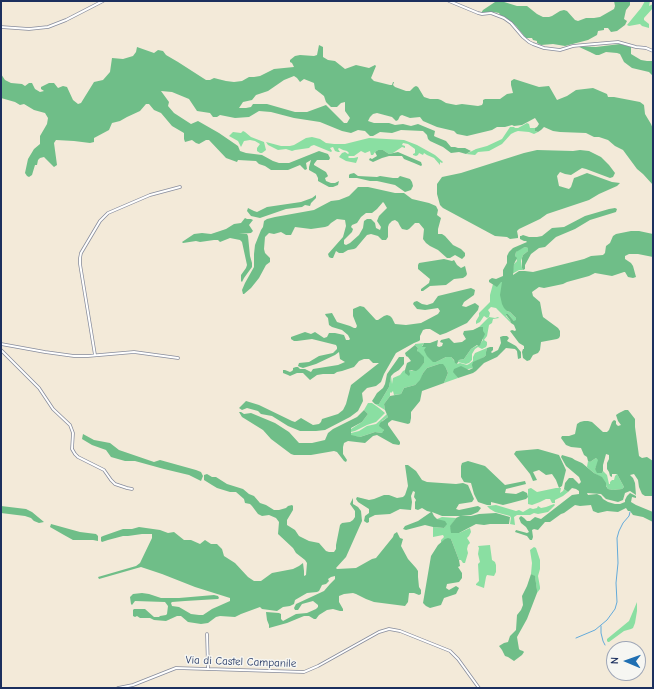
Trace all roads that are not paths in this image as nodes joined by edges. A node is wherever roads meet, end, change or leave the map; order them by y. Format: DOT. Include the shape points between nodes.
graph roads {
  1 [pos="103,1"];
  2 [pos="449,1"];
  3 [pos="1,27"];
  4 [pos="653,51"];
  5 [pos="180,187"];
  6 [pos="1,344"];
  7 [pos="1,350"];
  8 [pos="96,356"];
  9 [pos="178,358"];
  10 [pos="132,489"];
  11 [pos="207,634"];
  12 [pos="208,668"];
  13 [pos="118,688"];
  14 [pos="479,688"];
  1 -- 3 [label="street" via="48,27 30,30"];
  2 -- 4 [label="street" via="478,14 497,15 511,23 529,42 544,48 557,50 578,45 618,42"];
  5 -- 8 [label="street" via="150,195 108,213 81,253 80,264"];
  6 -- 8 [label="street" via="58,354"];
  7 -- 10 [label="street" via="39,388 52,407 70,425 74,433 72,449 75,454 104,470 115,484"];
  8 -- 9 [label="street" via="134,352"];
  11 -- 12 [label="street"];
  12 -- 13 [label="street, Via di Castel Campanile" via="175,668 133,685"];
  12 -- 14 [label="street, Via di Castel Campanile" via="303,672 315,668 380,631 392,629 450,651"];
}
